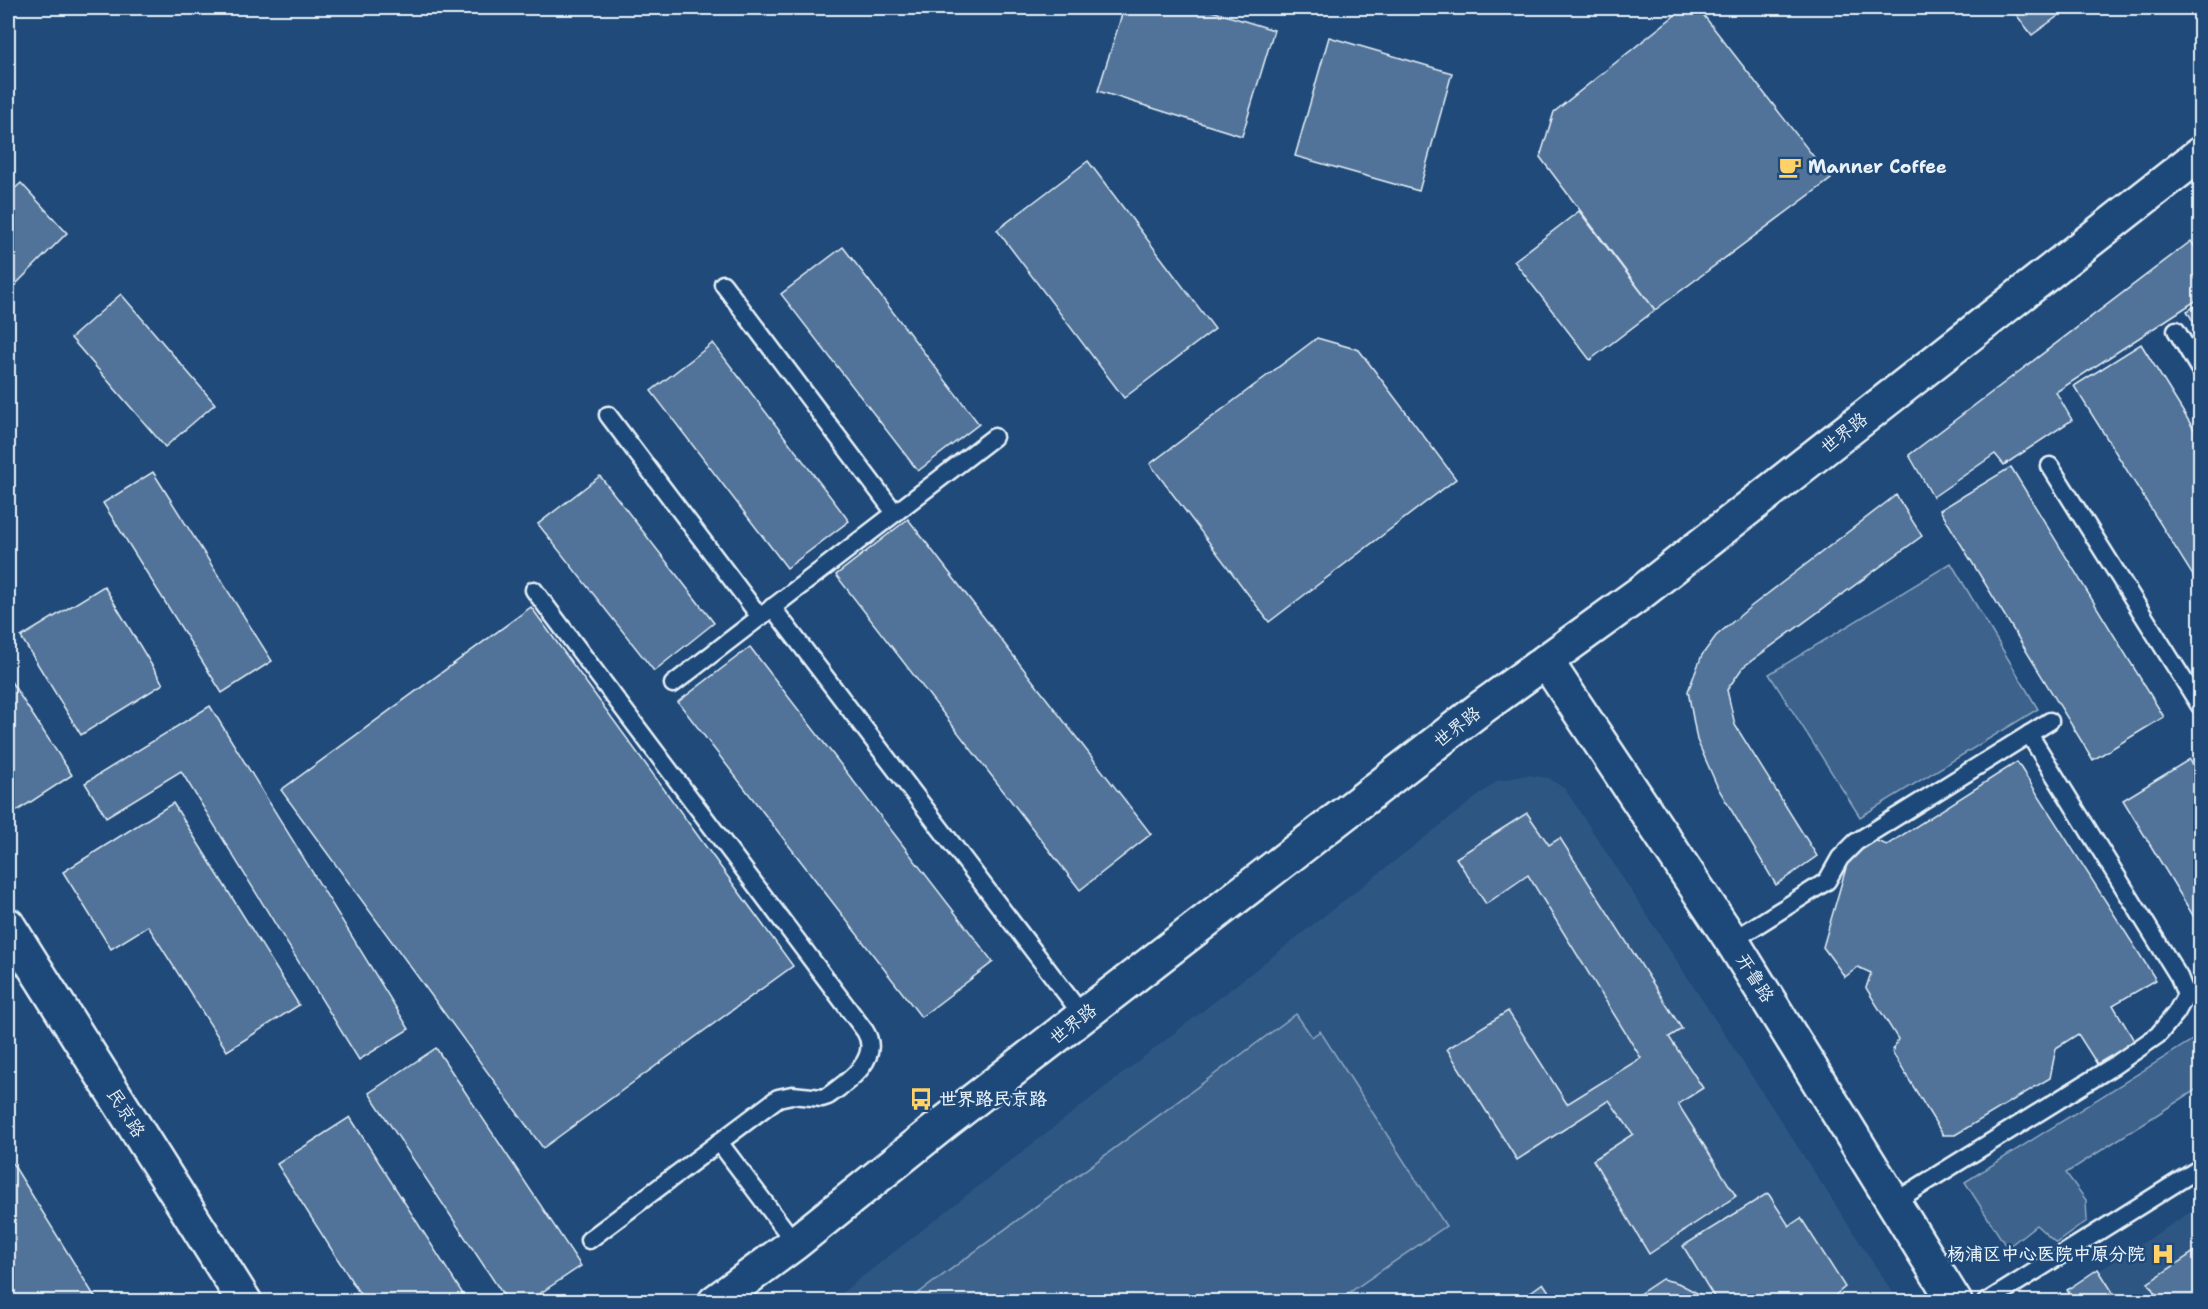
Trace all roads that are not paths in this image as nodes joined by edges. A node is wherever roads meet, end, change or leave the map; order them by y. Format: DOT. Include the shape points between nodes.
graph roads {
  1 [pos="2194,167"];
  2 [pos="723,284"];
  3 [pos="2176,330"];
  4 [pos="2200,370"];
  5 [pos="608,415"];
  6 [pos="994,437"];
  7 [pos="2050,466"];
  8 [pos="895,513"];
  9 [pos="534,590"];
  10 [pos="766,612"];
  11 [pos="1546,661"];
  12 [pos="673,684"];
  13 [pos="2200,706"];
  14 [pos="2050,721"];
  15 [pos="2028,734"];
  16 [pos="8,925"];
  17 [pos="1732,941"];
  18 [pos="1083,1016"];
  19 [pos="719,1142"];
  20 [pos="2200,1168"];
  21 [pos="1894,1202"];
  22 [pos="589,1240"];
  23 [pos="795,1243"];
  24 [pos="730,1297"];
  25 [pos="245,1302"];
  26 [pos="1955,1302"];
  27 [pos="1986,1302"];
  1 -- 11 [label="street, 世界路" via="1639,594"];
  2 -- 8 [label="lane"];
  3 -- 4 [label="lane"];
  5 -- 10 [label="lane"];
  6 -- 8 [label="lane"];
  7 -- 13 [label="lane"];
  8 -- 10 [label="lane"];
  9 -- 19 [label="lane" via="870,1038 872,1048 864,1064 828,1096 778,1098"];
  10 -- 12 [label="lane"];
  10 -- 18 [label="lane"];
  11 -- 17 [label="street, 开鲁路"];
  11 -- 18 [label="street, 世界路"];
  14 -- 15 [label="lane"];
  15 -- 17 [label="lane" via="1856,842 1840,858 1827,881"];
  15 -- 21 [label="lane" via="2179,977 2186,995 2158,1035"];
  16 -- 25 [label="street, 民京路"];
  17 -- 21 [label="street, 开鲁路"];
  18 -- 23 [label="street, 世界路"];
  19 -- 22 [label="lane"];
  19 -- 23 [label="lane"];
  20 -- 27 [label="lane"];
  21 -- 26 [label="street, 开鲁路"];
  23 -- 24 [label="street, 世界路"];
}
